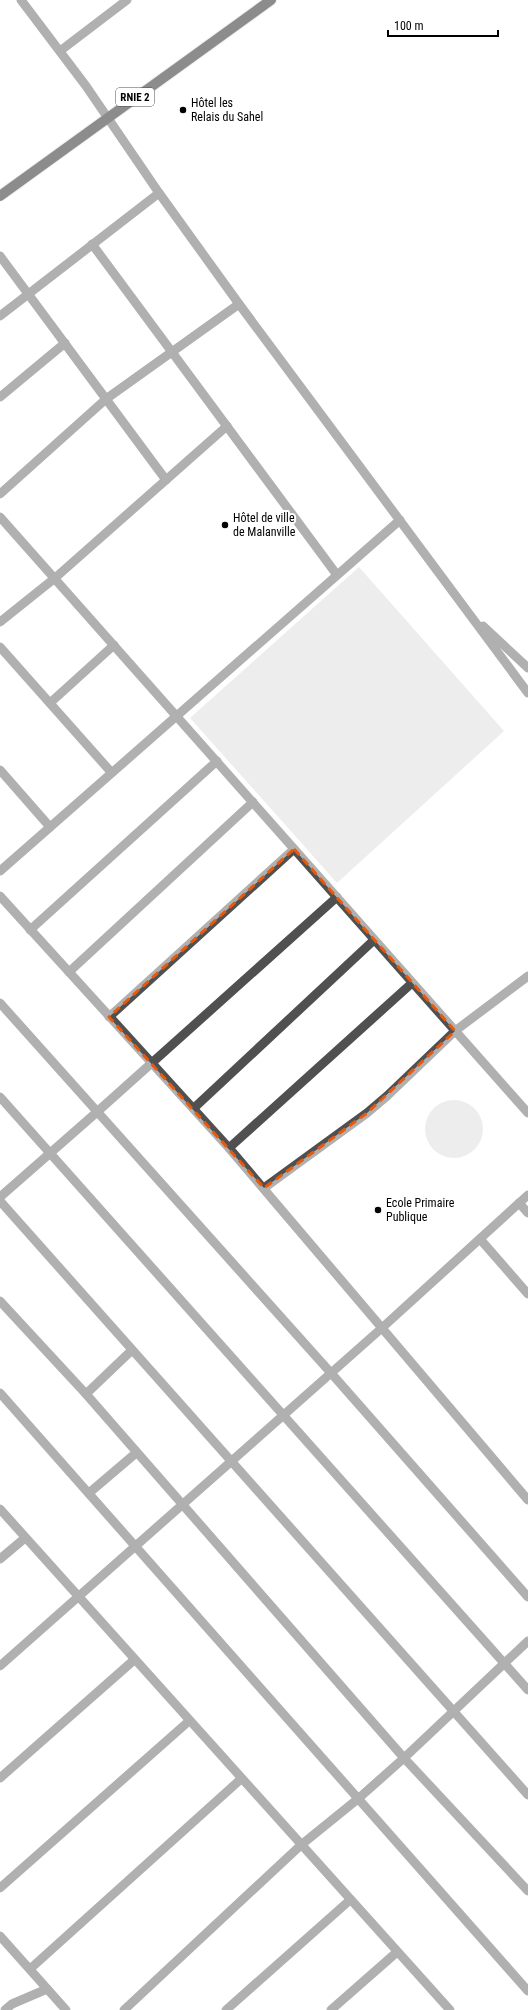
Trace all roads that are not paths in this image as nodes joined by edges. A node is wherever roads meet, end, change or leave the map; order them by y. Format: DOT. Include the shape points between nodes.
graph roads {
  1 [pos="127,0"];
  2 [pos="271,0"];
  3 [pos="26,2"];
  4 [pos="60,51"];
  5 [pos="106,118"];
  6 [pos="159,193"];
  7 [pos="0,196"];
  8 [pos="92,244"];
  9 [pos="0,256"];
  10 [pos="29,294"];
  11 [pos="238,304"];
  12 [pos="0,316"];
  13 [pos="65,343"];
  14 [pos="172,352"];
  15 [pos="0,397"];
  16 [pos="106,399"];
  17 [pos="227,426"];
  18 [pos="166,480"];
  19 [pos="0,494"];
  20 [pos="0,517"];
  21 [pos="400,520"];
  22 [pos="337,575"];
  23 [pos="55,578"];
  24 [pos="467,612"];
  25 [pos="0,622"];
  26 [pos="114,645"];
  27 [pos="0,647"];
  28 [pos="528,668"];
  29 [pos="528,693"];
  30 [pos="50,703"];
  31 [pos="176,715"];
  32 [pos="217,761"];
  33 [pos="0,770"];
  34 [pos="111,772"];
  35 [pos="253,802"];
  36 [pos="50,827"];
  37 [pos="294,849"];
  38 [pos="0,871"];
  39 [pos="0,896"];
  40 [pos="337,897"];
  41 [pos="30,930"];
  42 [pos="374,940"];
  43 [pos="69,972"];
  44 [pos="528,976"];
  45 [pos="412,982"];
  46 [pos="0,1004"];
  47 [pos="109,1017"];
  48 [pos="455,1031"];
  49 [pos="152,1062"];
  50 [pos="0,1097"];
  51 [pos="194,1108"];
  52 [pos="98,1112"];
  53 [pos="528,1113"];
  54 [pos="229,1148"];
  55 [pos="49,1152"];
  56 [pos="264,1188"];
  57 [pos="528,1195"];
  58 [pos="0,1197"];
  59 [pos="0,1201"];
  60 [pos="519,1203"];
  61 [pos="528,1213"];
  62 [pos="480,1239"];
  63 [pos="528,1294"];
  64 [pos="0,1301"];
  65 [pos="383,1327"];
  66 [pos="132,1350"];
  67 [pos="331,1373"];
  68 [pos="0,1393"];
  69 [pos="86,1394"];
  70 [pos="283,1415"];
  71 [pos="136,1453"];
  72 [pos="231,1461"];
  73 [pos="89,1493"];
  74 [pos="528,1500"];
  75 [pos="183,1504"];
  76 [pos="0,1509"];
  77 [pos="25,1538"];
  78 [pos="135,1548"];
  79 [pos="0,1559"];
  80 [pos="78,1597"];
  81 [pos="528,1597"];
  82 [pos="528,1641"];
  83 [pos="134,1660"];
  84 [pos="505,1663"];
  85 [pos="0,1666"];
  86 [pos="528,1690"];
  87 [pos="454,1712"];
  88 [pos="189,1721"];
  89 [pos="404,1758"];
  90 [pos="0,1778"];
  91 [pos="241,1779"];
  92 [pos="528,1795"];
  93 [pos="359,1798"];
  94 [pos="301,1845"];
  95 [pos="0,1888"];
  96 [pos="528,1891"];
  97 [pos="350,1900"];
  98 [pos="0,1936"];
  99 [pos="397,1952"];
  100 [pos="30,1969"];
  101 [pos="47,1988"];
  102 [pos="528,1990"];
  103 [pos="447,2007"];
  104 [pos="5,2010"];
  105 [pos="66,2010"];
  106 [pos="124,2010"];
  107 [pos="226,2010"];
  108 [pos="331,2010"];
  109 [pos="437,2010"];
  1 -- 4 [label="street"];
  2 -- 5 [label="main road, RNIE 2 / RNIE 2"];
  3 -- 4 [label="street"];
  4 -- 5 [label="street"];
  5 -- 6 [label="street"];
  5 -- 7 [label="main road, RNIE 2 / RNIE 2"];
  6 -- 8 [label="street"];
  6 -- 11 [label="street"];
  8 -- 10 [label="street"];
  8 -- 14 [label="street"];
  9 -- 10 [label="street"];
  10 -- 12 [label="street"];
  10 -- 13 [label="street"];
  11 -- 14 [label="street"];
  11 -- 21 [label="street"];
  13 -- 15 [label="street"];
  13 -- 16 [label="street"];
  14 -- 16 [label="street"];
  14 -- 17 [label="street"];
  16 -- 18 [label="street"];
  16 -- 19 [label="street"];
  17 -- 18 [label="street"];
  17 -- 22 [label="street"];
  18 -- 23 [label="street"];
  20 -- 23 [label="street"];
  21 -- 22 [label="street"];
  21 -- 24 [label="street"];
  22 -- 31 [label="street"];
  23 -- 25 [label="street"];
  23 -- 26 [label="street"];
  24 -- 28 [label="street"];
  24 -- 29 [label="street"];
  26 -- 30 [label="street"];
  26 -- 31 [label="street"];
  27 -- 30 [label="street"];
  30 -- 34 [label="street"];
  31 -- 32 [label="street"];
  31 -- 34 [label="street"];
  32 -- 35 [label="street"];
  32 -- 41 [label="street"];
  33 -- 36 [label="street"];
  34 -- 36 [label="street"];
  35 -- 37 [label="street"];
  35 -- 43 [label="street"];
  36 -- 38 [label="street"];
  37 -- 40 [label="street"];
  37 -- 47 [label="street"];
  39 -- 41 [label="street"];
  40 -- 42 [label="street"];
  40 -- 49 [label="street"];
  41 -- 43 [label="street"];
  42 -- 45 [label="street"];
  42 -- 51 [label="street"];
  43 -- 47 [label="street"];
  44 -- 48 [label="street"];
  45 -- 48 [label="street"];
  45 -- 54 [label="street"];
  46 -- 52 [label="street"];
  47 -- 49 [label="street"];
  48 -- 53 [label="street"];
  48 -- 56 [label="street" via="372,1109"];
  49 -- 51 [label="street"];
  49 -- 52 [label="street"];
  50 -- 55 [label="street"];
  51 -- 54 [label="street"];
  52 -- 55 [label="street"];
  52 -- 67 [label="street"];
  54 -- 56 [label="street"];
  55 -- 58 [label="street"];
  55 -- 70 [label="street"];
  56 -- 65 [label="street"];
  57 -- 60 [label="street"];
  59 -- 66 [label="street"];
  60 -- 61 [label="street"];
  60 -- 62 [label="street"];
  62 -- 63 [label="street"];
  62 -- 65 [label="street"];
  64 -- 69 [label="street"];
  65 -- 67 [label="street"];
  65 -- 74 [label="street"];
  66 -- 69 [label="street"];
  66 -- 72 [label="street"];
  67 -- 70 [label="street"];
  67 -- 81 [label="street"];
  68 -- 73 [label="street"];
  69 -- 71 [label="street"];
  70 -- 72 [label="street"];
  70 -- 84 [label="street"];
  71 -- 73 [label="street"];
  71 -- 75 [label="street"];
  72 -- 75 [label="street"];
  72 -- 87 [label="street"];
  73 -- 78 [label="street"];
  75 -- 78 [label="street"];
  75 -- 89 [label="street"];
  76 -- 77 [label="street"];
  77 -- 79 [label="street"];
  77 -- 80 [label="street"];
  78 -- 80 [label="street"];
  78 -- 93 [label="street"];
  80 -- 83 [label="street"];
  80 -- 85 [label="street"];
  82 -- 84 [label="street"];
  83 -- 88 [label="street"];
  83 -- 90 [label="street"];
  84 -- 86 [label="street"];
  84 -- 87 [label="street"];
  87 -- 89 [label="street"];
  87 -- 92 [label="street"];
  88 -- 91 [label="street"];
  88 -- 95 [label="street"];
  89 -- 93 [label="street"];
  89 -- 96 [label="street"];
  91 -- 94 [label="street"];
  91 -- 100 [label="street"];
  93 -- 94 [label="street"];
  93 -- 102 [label="street"];
  94 -- 97 [label="street"];
  94 -- 106 [label="street"];
  97 -- 99 [label="street"];
  97 -- 107 [label="street"];
  98 -- 100 [label="street"];
  99 -- 103 [label="street"];
  99 -- 108 [label="street"];
  100 -- 101 [label="street"];
  101 -- 104 [label="street" via="12,2004"];
  101 -- 105 [label="street"];
  103 -- 109 [label="street"];
}
